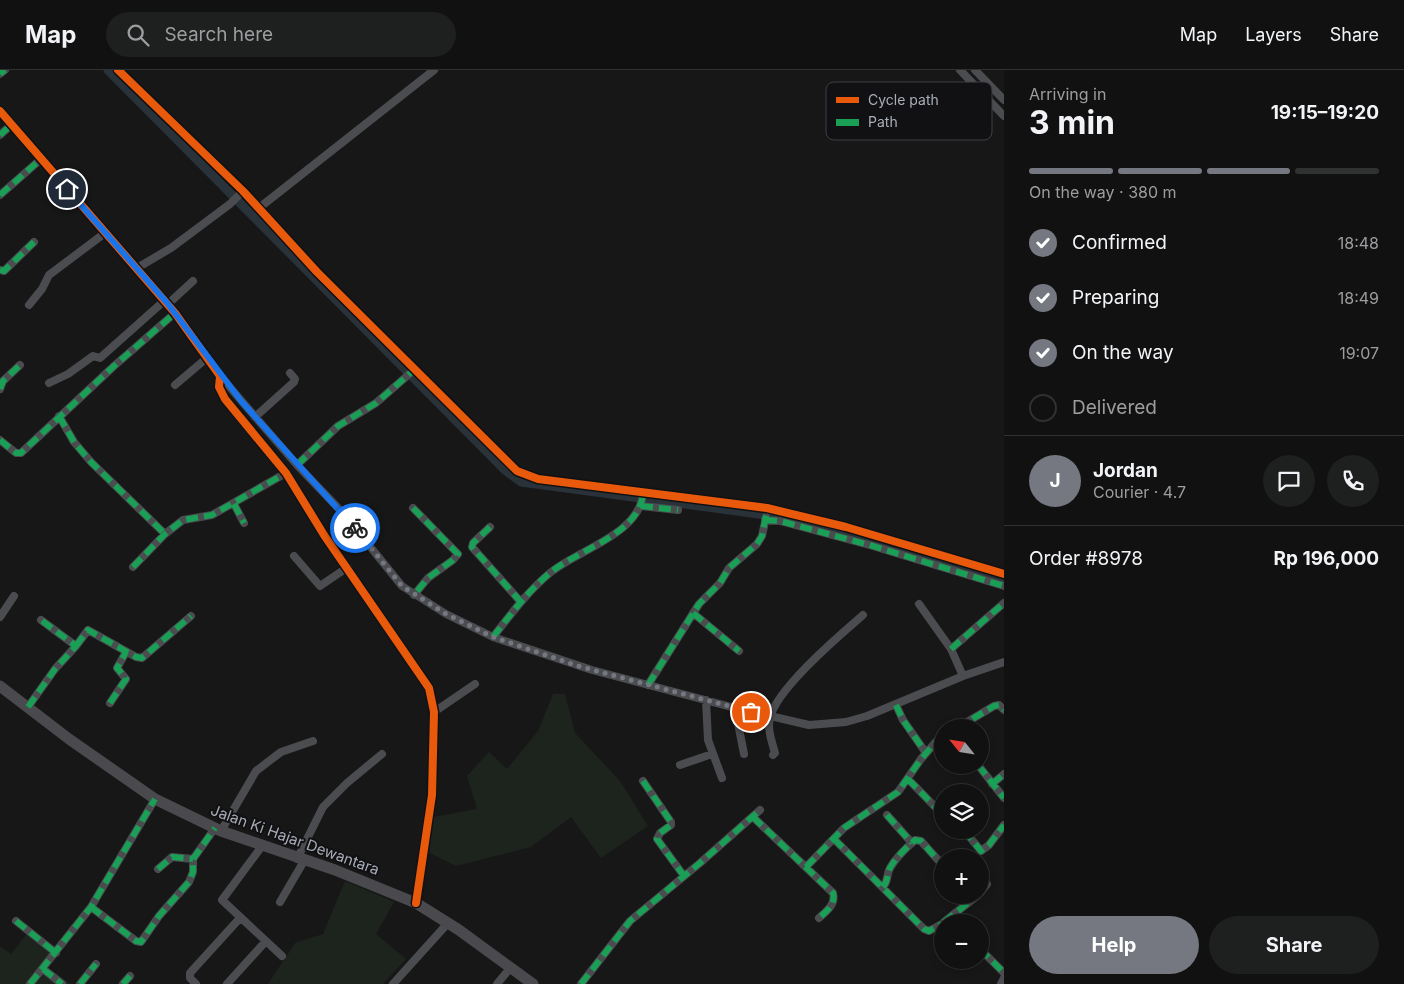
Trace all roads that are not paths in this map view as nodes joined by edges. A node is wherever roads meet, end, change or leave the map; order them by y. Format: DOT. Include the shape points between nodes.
graph roads {
  1 [pos="5,70"];
  2 [pos="118,70"];
  3 [pos="434,70"];
  4 [pos="960,70"];
  5 [pos="975,70"];
  6 [pos="0,74"];
  7 [pos="971,82"];
  8 [pos="987,82"];
  9 [pos="992,88"];
  10 [pos="1004,100"];
  11 [pos="992,103"];
  12 [pos="0,111"];
  13 [pos="1004,116"];
  14 [pos="11,125"];
  15 [pos="0,135"];
  16 [pos="41,159"];
  17 [pos="242,192"];
  18 [pos="0,195"];
  19 [pos="259,208"];
  20 [pos="105,233"];
  21 [pos="34,242"];
  22 [pos="137,268"];
  23 [pos="0,270"];
  24 [pos="193,281"];
  25 [pos="166,303"];
  26 [pos="29,305"];
  27 [pos="175,313"];
  28 [pos="208,357"];
  29 [pos="20,365"];
  30 [pos="412,372"];
  31 [pos="290,374"];
  32 [pos="220,376"];
  33 [pos="49,383"];
  34 [pos="175,385"];
  35 [pos="0,389"];
  36 [pos="59,416"];
  37 [pos="255,417"];
  38 [pos="0,440"];
  39 [pos="297,465"];
  40 [pos="286,473"];
  41 [pos="643,495"];
  42 [pos="234,504"];
  43 [pos="641,505"];
  44 [pos="413,508"];
  45 [pos="678,510"];
  46 [pos="766,514"];
  47 [pos="244,524"];
  48 [pos="490,528"];
  49 [pos="165,534"];
  50 [pos="875,541"];
  51 [pos="294,556"];
  52 [pos="133,567"];
  53 [pos="348,567"];
  54 [pos="1004,574"];
  55 [pos="1004,586"];
  56 [pos="414,595"];
  57 [pos="14,596"];
  58 [pos="520,601"];
  59 [pos="1004,603"];
  60 [pos="919,604"];
  61 [pos="693,613"];
  62 [pos="863,615"];
  63 [pos="191,616"];
  64 [pos="0,617"];
  65 [pos="41,620"];
  66 [pos="493,637"];
  67 [pos="76,646"];
  68 [pos="951,649"];
  69 [pos="739,651"];
  70 [pos="126,652"];
  71 [pos="1004,662"];
  72 [pos="963,676"];
  73 [pos="475,684"];
  74 [pos="648,685"];
  75 [pos="0,686"];
  76 [pos="706,700"];
  77 [pos="110,703"];
  78 [pos="896,705"];
  79 [pos="28,707"];
  80 [pos="735,708"];
  81 [pos="1004,710"];
  82 [pos="434,712"];
  83 [pos="770,717"];
  84 [pos="972,719"];
  85 [pos="313,741"];
  86 [pos="934,744"];
  87 [pos="926,753"];
  88 [pos="382,754"];
  89 [pos="712,754"];
  90 [pos="744,754"];
  91 [pos="773,755"];
  92 [pos="680,765"];
  93 [pos="985,774"];
  94 [pos="1004,774"];
  95 [pos="722,778"];
  96 [pos="908,779"];
  97 [pos="643,781"];
  98 [pos="992,784"];
  99 [pos="1004,798"];
  100 [pos="154,799"];
  101 [pos="934,806"];
  102 [pos="760,810"];
  103 [pos="887,815"];
  104 [pos="753,817"];
  105 [pos="1004,825"];
  106 [pos="218,830"];
  107 [pos="834,838"];
  108 [pos="972,839"];
  109 [pos="912,843"];
  110 [pos="262,846"];
  111 [pos="934,856"];
  112 [pos="193,859"];
  113 [pos="300,860"];
  114 [pos="806,867"];
  115 [pos="158,869"];
  116 [pos="684,876"];
  117 [pos="883,887"];
  118 [pos="280,902"];
  119 [pos="416,903"];
  120 [pos="968,904"];
  121 [pos="91,907"];
  122 [pos="956,914"];
  123 [pos="240,918"];
  124 [pos="819,918"];
  125 [pos="16,921"];
  126 [pos="448,923"];
  127 [pos="934,930"];
  128 [pos="266,941"];
  129 [pos="56,953"];
  130 [pos="282,956"];
  131 [pos="989,958"];
  132 [pos="96,964"];
  133 [pos="511,967"];
  134 [pos="43,969"];
  135 [pos="1004,973"];
  136 [pos="130,976"];
  137 [pos="1004,978"];
  138 [pos="30,984"];
  139 [pos="62,984"];
  140 [pos="80,984"];
  141 [pos="123,984"];
  142 [pos="196,984"];
  143 [pos="227,984"];
  144 [pos="393,984"];
  145 [pos="497,984"];
  146 [pos="533,984"];
  147 [pos="581,984"];
  148 [pos="1001,984"];
  1 -- 6 [label="street"];
  2 -- 17 [label="street"];
  3 -- 19 [label="street"];
  4 -- 7 [label="street"];
  5 -- 8 [label="street"];
  9 -- 10 [label="street"];
  11 -- 13 [label="street"];
  12 -- 14 [label="street"];
  14 -- 15 [label="street"];
  14 -- 16 [label="street"];
  16 -- 18 [label="street"];
  16 -- 20 [label="street"];
  17 -- 19 [label="street"];
  17 -- 22 [label="street" via="171,248"];
  19 -- 30 [label="street"];
  20 -- 22 [label="street"];
  20 -- 26 [label="street" via="49,275"];
  21 -- 23 [label="street" via="4,271"];
  22 -- 25 [label="street"];
  24 -- 25 [label="street"];
  25 -- 27 [label="street"];
  25 -- 33 [label="street" via="100,358 93,356"];
  27 -- 28 [label="street"];
  27 -- 36 [label="street"];
  28 -- 32 [label="street"];
  28 -- 34 [label="street"];
  29 -- 35 [label="street" via="3,381"];
  30 -- 39 [label="street" via="376,403 338,426"];
  30 -- 41 [label="street" via="517,471 538,479"];
  31 -- 37 [label="street" via="295,381"];
  32 -- 37 [label="street"];
  32 -- 40 [label="street" via="219,388 225,399"];
  36 -- 38 [label="street" via="21,453 16,453"];
  36 -- 49 [label="street" via="74,442 91,462"];
  37 -- 39 [label="street"];
  39 -- 56 [label="street" via="342,512 396,580"];
  40 -- 42 [label="street"];
  40 -- 53 [label="street"];
  41 -- 43 [label="street"];
  41 -- 46 [label="street"];
  42 -- 47 [label="street"];
  42 -- 49 [label="street" via="212,515 183,520"];
  43 -- 45 [label="street"];
  43 -- 58 [label="street" via="630,523 553,571"];
  44 -- 56 [label="street" via="458,554 426,580"];
  46 -- 50 [label="street"];
  46 -- 50 [label="street" via="780,521"];
  46 -- 61 [label="street" via="757,544 729,568"];
  48 -- 58 [label="street" via="472,547"];
  49 -- 52 [label="street"];
  50 -- 54 [label="street"];
  50 -- 55 [label="street"];
  51 -- 53 [label="street" via="320,586"];
  53 -- 82 [label="street" via="427,683"];
  56 -- 66 [label="street"];
  57 -- 64 [label="street"];
  58 -- 66 [label="street"];
  59 -- 68 [label="street"];
  60 -- 68 [label="street"];
  61 -- 69 [label="street"];
  61 -- 74 [label="street"];
  62 -- 83 [label="street" via="805,668"];
  63 -- 70 [label="street" via="142,658"];
  65 -- 67 [label="street"];
  66 -- 74 [label="street" via="564,662"];
  67 -- 70 [label="street" via="88,630"];
  67 -- 79 [label="street"];
  68 -- 72 [label="street"];
  70 -- 77 [label="street" via="117,668 126,679"];
  71 -- 72 [label="street"];
  72 -- 78 [label="street"];
  73 -- 82 [label="street"];
  74 -- 76 [label="street"];
  75 -- 79 [label="main road, Jalan Ki Hajar Dewantara"];
  76 -- 80 [label="street"];
  76 -- 89 [label="street"];
  78 -- 83 [label="street" via="846,722 822,725"];
  78 -- 87 [label="street"];
  79 -- 100 [label="main road, Jalan Ki Hajar Dewantara"];
  80 -- 83 [label="street"];
  80 -- 90 [label="street"];
  81 -- 84 [label="street" via="999,705 994,706"];
  82 -- 119 [label="street" via="432,795"];
  83 -- 91 [label="street"];
  85 -- 106 [label="street" via="281,752 256,771"];
  86 -- 87 [label="street"];
  87 -- 96 [label="street"];
  88 -- 113 [label="street" via="323,807"];
  89 -- 92 [label="street"];
  89 -- 95 [label="street"];
  93 -- 98 [label="street"];
  94 -- 98 [label="street"];
  96 -- 101 [label="street"];
  96 -- 107 [label="street" via="898,792"];
  97 -- 116 [label="street" via="672,824 659,834 658,839"];
  98 -- 99 [label="street"];
  100 -- 106 [label="main road, Jalan Ki Hajar Dewantara"];
  100 -- 121 [label="street"];
  102 -- 104 [label="street"];
  103 -- 109 [label="street"];
  104 -- 114 [label="street"];
  104 -- 116 [label="street"];
  105 -- 108 [label="street" via="989,845 981,850"];
  106 -- 110 [label="main road, Jalan Ki Hajar Dewantara"];
  106 -- 112 [label="street"];
  107 -- 114 [label="street"];
  107 -- 117 [label="street"];
  109 -- 111 [label="street" via="919,840"];
  109 -- 117 [label="street" via="890,868"];
  110 -- 113 [label="main road, Jalan Ki Hajar Dewantara"];
  110 -- 123 [label="street" via="223,897 224,903"];
  112 -- 115 [label="street" via="172,857"];
  112 -- 121 [label="street" via="189,882 141,942"];
  113 -- 118 [label="street"];
  113 -- 119 [label="main road, Jalan Ki Hajar Dewantara" via="335,870"];
  114 -- 124 [label="street" via="834,896 832,904"];
  116 -- 147 [label="street" via="630,921"];
  117 -- 127 [label="street" via="927,931"];
  119 -- 126 [label="main road, Jalan Ki Hajar Dewantara"];
  120 -- 122 [label="street"];
  121 -- 129 [label="street"];
  123 -- 128 [label="street"];
  123 -- 142 [label="street" via="190,973"];
  125 -- 129 [label="street"];
  126 -- 133 [label="main road, Jalan Ki Hajar Dewantara"];
  126 -- 144 [label="street"];
  128 -- 130 [label="street"];
  128 -- 143 [label="street"];
  129 -- 134 [label="street"];
  131 -- 135 [label="street"];
  132 -- 140 [label="street"];
  133 -- 145 [label="street"];
  133 -- 146 [label="main road, Jalan Ki Hajar Dewantara"];
  134 -- 138 [label="street"];
  134 -- 139 [label="street"];
  136 -- 141 [label="street"];
  137 -- 148 [label="street"];
}
